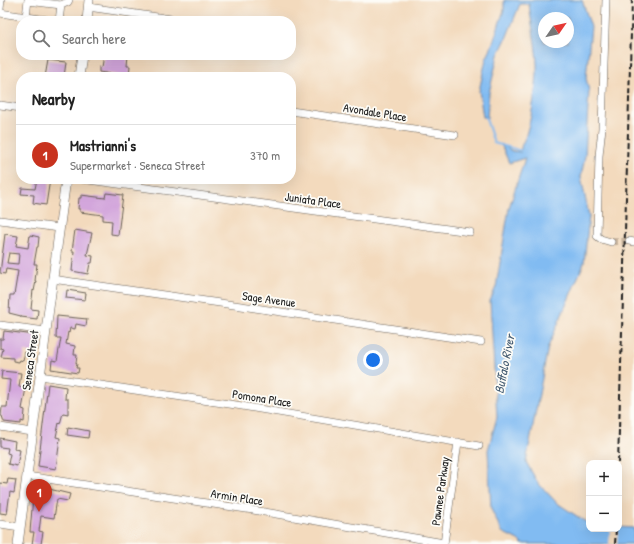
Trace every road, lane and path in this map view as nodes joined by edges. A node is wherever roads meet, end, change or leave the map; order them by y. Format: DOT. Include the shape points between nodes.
graph roads {
  1 [pos="1,0"];
  2 [pos="28,0"];
  3 [pos="69,0"];
  4 [pos="606,0"];
  5 [pos="88,3"];
  6 [pos="61,5"];
  7 [pos="0,9"];
  8 [pos="0,13"];
  9 [pos="20,16"];
  10 [pos="26,16"];
  11 [pos="60,16"];
  12 [pos="87,16"];
  13 [pos="158,16"];
  14 [pos="81,60"];
  15 [pos="80,72"];
  16 [pos="0,105"];
  17 [pos="16,107"];
  18 [pos="296,112"];
  19 [pos="455,135"];
  20 [pos="65,184"];
  21 [pos="126,184"];
  22 [pos="0,220"];
  23 [pos="59,228"];
  24 [pos="470,232"];
  25 [pos="611,242"];
  26 [pos="52,279"];
  27 [pos="0,325"];
  28 [pos="46,331"];
  29 [pos="481,342"];
  30 [pos="40,376"];
  31 [pos="0,427"];
  32 [pos="32,432"];
  33 [pos="458,442"];
  34 [pos="479,446"];
  35 [pos="27,476"];
  36 [pos="0,524"];
  37 [pos="20,527"];
  38 [pos="444,543"];
  39 [pos="18,544"];
  1 -- 7 [label="street"];
  2 -- 6 [label="street"];
  2 -- 10 [label="street"];
  3 -- 6 [label="street"];
  4 -- 25 [label="street" via="602,128 598,156 597,236"];
  5 -- 12 [label="main road"];
  5 -- 13 [label="street"];
  6 -- 11 [label="street"];
  8 -- 9 [label="street"];
  14 -- 15 [label="main road"];
  16 -- 17 [label="street"];
  18 -- 19 [label="street, Avondale Place"];
  20 -- 23 [label="main road, Seneca Street"];
  21 -- 24 [label="street, Juniata Place"];
  22 -- 23 [label="street"];
  23 -- 26 [label="main road, Seneca Street"];
  26 -- 28 [label="main road, Seneca Street"];
  26 -- 29 [label="street, Sage Avenue"];
  27 -- 28 [label="street"];
  28 -- 30 [label="main road, Seneca Street"];
  30 -- 32 [label="main road, Seneca Street"];
  30 -- 33 [label="street, Pomona Place"];
  31 -- 32 [label="street"];
  32 -- 35 [label="main road, Seneca Street"];
  33 -- 34 [label="street, Pomona Place"];
  33 -- 38 [label="street, Pawnee Parkway"];
  35 -- 37 [label="main road, Seneca Street"];
  35 -- 38 [label="street, Armin Place" via="253,510"];
  36 -- 37 [label="street"];
  37 -- 39 [label="main road, Seneca Street"];
}
